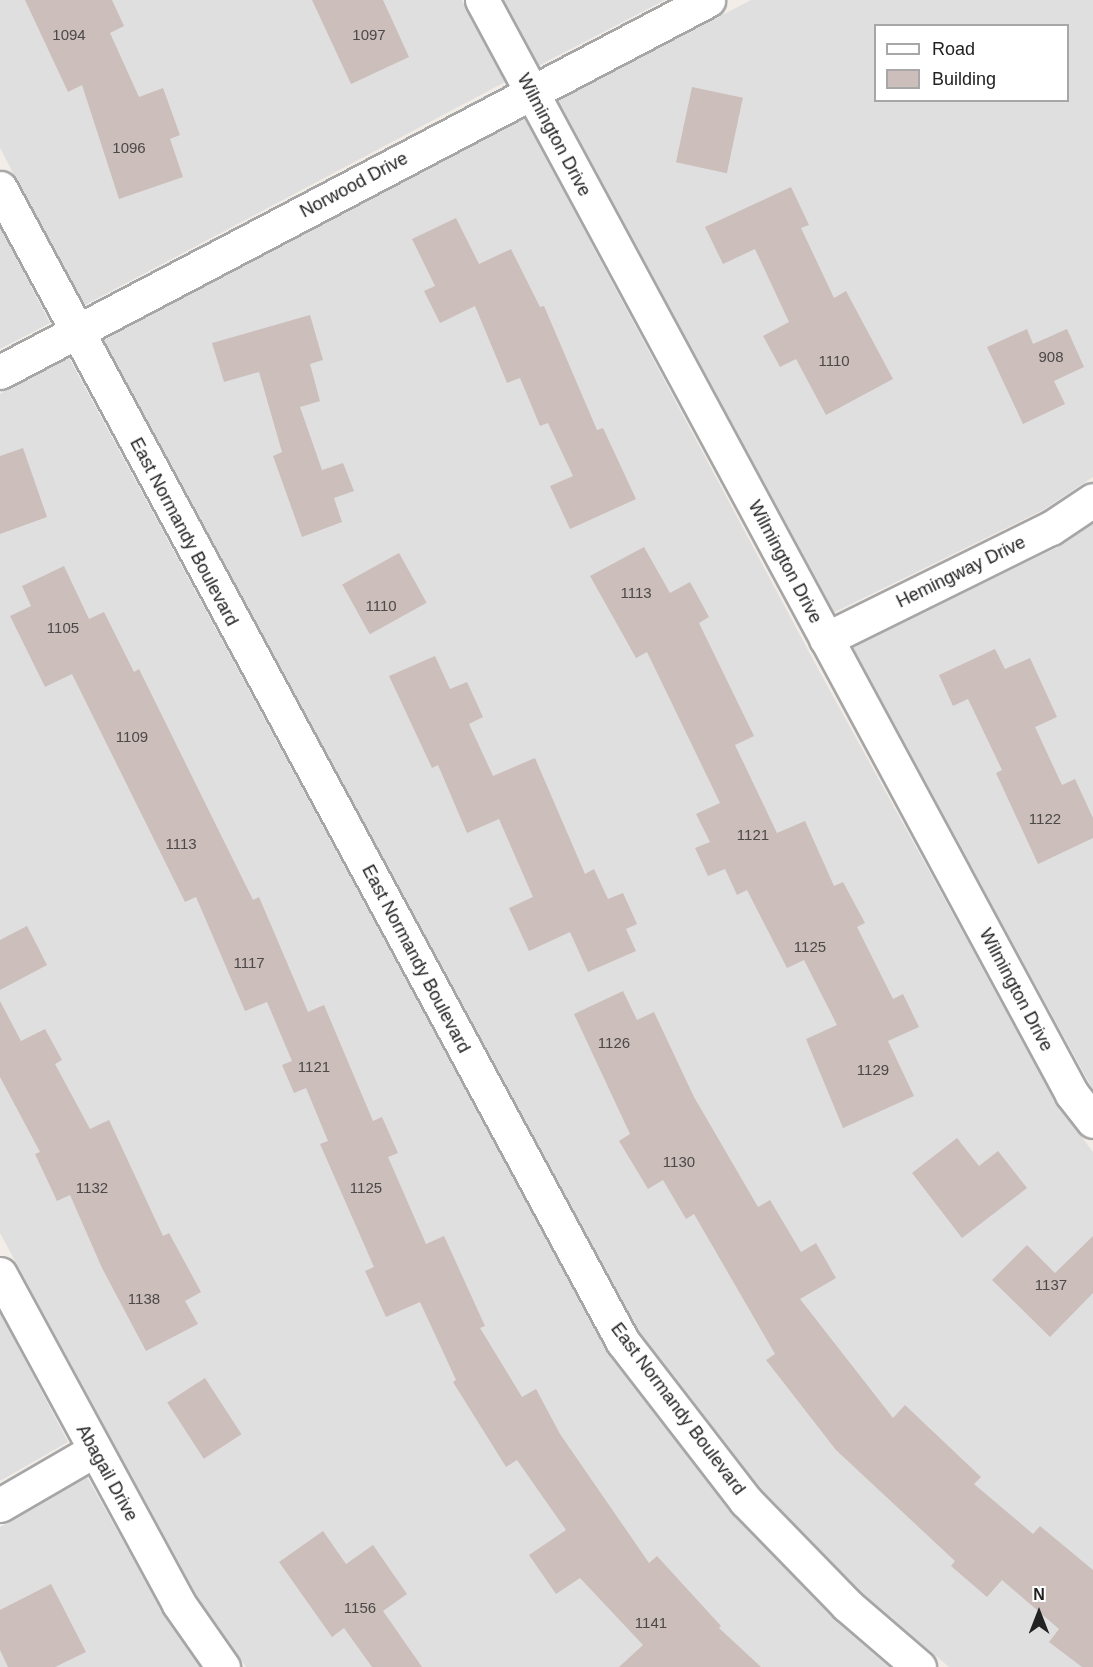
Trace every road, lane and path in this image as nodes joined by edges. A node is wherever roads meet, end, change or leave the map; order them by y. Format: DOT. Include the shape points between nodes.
graph roads {
  1 [pos="483,0"];
  2 [pos="708,0"];
  3 [pos="531,92"];
  4 [pos="0,188"];
  5 [pos="76,332"];
  6 [pos="0,372"];
  7 [pos="1093,500"];
  8 [pos="826,639"];
  9 [pos="1093,1121"];
  10 [pos="0,1274"];
  11 [pos="93,1450"];
  12 [pos="0,1505"];
  13 [pos="223,1667"];
  14 [pos="919,1667"];
  1 -- 3 [label="street, Wilmington Drive"];
  2 -- 3 [label="street, Norwood Drive"];
  3 -- 5 [label="street, Norwood Drive"];
  3 -- 8 [label="street, Wilmington Drive"];
  4 -- 5 [label="street, East Normandy Boulevard"];
  5 -- 6 [label="street, Norwood Drive"];
  5 -- 14 [label="street, East Normandy Boulevard" via="623,1342 746,1501 847,1605"];
  7 -- 8 [label="street, Hemingway Drive" via="1051,528"];
  8 -- 9 [label="street, Wilmington Drive" via="1072,1094"];
  10 -- 11 [label="street, Abagail Drive"];
  11 -- 12 [label="street"];
  11 -- 13 [label="street, Abagail Drive" via="179,1604"];
}
